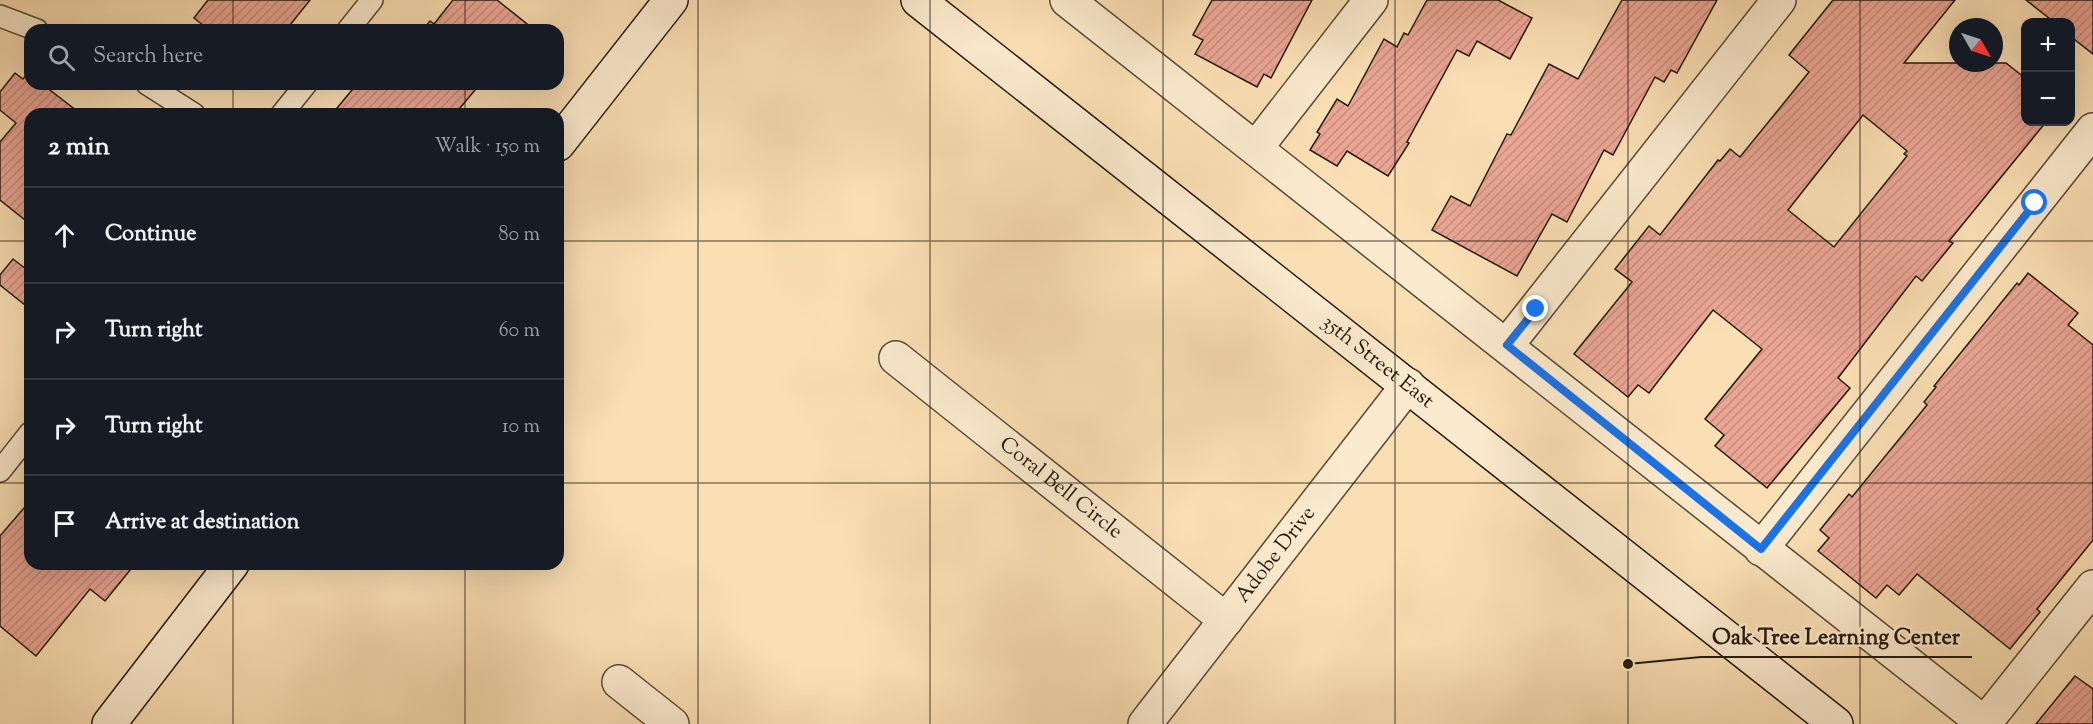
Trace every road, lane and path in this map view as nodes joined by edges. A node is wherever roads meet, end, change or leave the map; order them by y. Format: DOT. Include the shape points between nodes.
graph roads {
  1 [pos="372,0"];
  2 [pos="671,0"];
  3 [pos="918,0"];
  4 [pos="1067,0"];
  5 [pos="1371,0"];
  6 [pos="1779,0"];
  7 [pos="4,13"];
  8 [pos="26,24"];
  9 [pos="353,24"];
  10 [pos="156,90"];
  11 [pos="301,90"];
  12 [pos="185,108"];
  13 [pos="287,108"];
  14 [pos="2093,130"];
  15 [pos="564,136"];
  16 [pos="1256,148"];
  17 [pos="1507,345"];
  18 [pos="896,358"];
  19 [pos="1408,385"];
  20 [pos="24,441"];
  21 [pos="0,471"];
  22 [pos="1761,549"];
  23 [pos="227,570"];
  24 [pos="2093,587"];
  25 [pos="1226,620"];
  26 [pos="619,682"];
  27 [pos="111,721"];
  28 [pos="672,724"];
  29 [pos="1145,724"];
  30 [pos="1836,724"];
  31 [pos="1984,724"];
  1 -- 9 [label="lane"];
  2 -- 15 [label="street"];
  3 -- 19 [label="street, 35th Street East"];
  4 -- 16 [label="street"];
  5 -- 16 [label="street"];
  6 -- 17 [label="street"];
  7 -- 8 [label="lane"];
  10 -- 12 [label="lane"];
  11 -- 13 [label="lane"];
  14 -- 22 [label="street"];
  16 -- 17 [label="street"];
  17 -- 22 [label="street"];
  18 -- 25 [label="street, Coral Bell Circle"];
  19 -- 25 [label="street, Adobe Drive"];
  19 -- 30 [label="street, 35th Street East"];
  20 -- 21 [label="lane"];
  22 -- 31 [label="street"];
  23 -- 27 [label="street"];
  24 -- 31 [label="street"];
  25 -- 29 [label="street, Adobe Drive"];
  26 -- 28 [label="street"];
}
